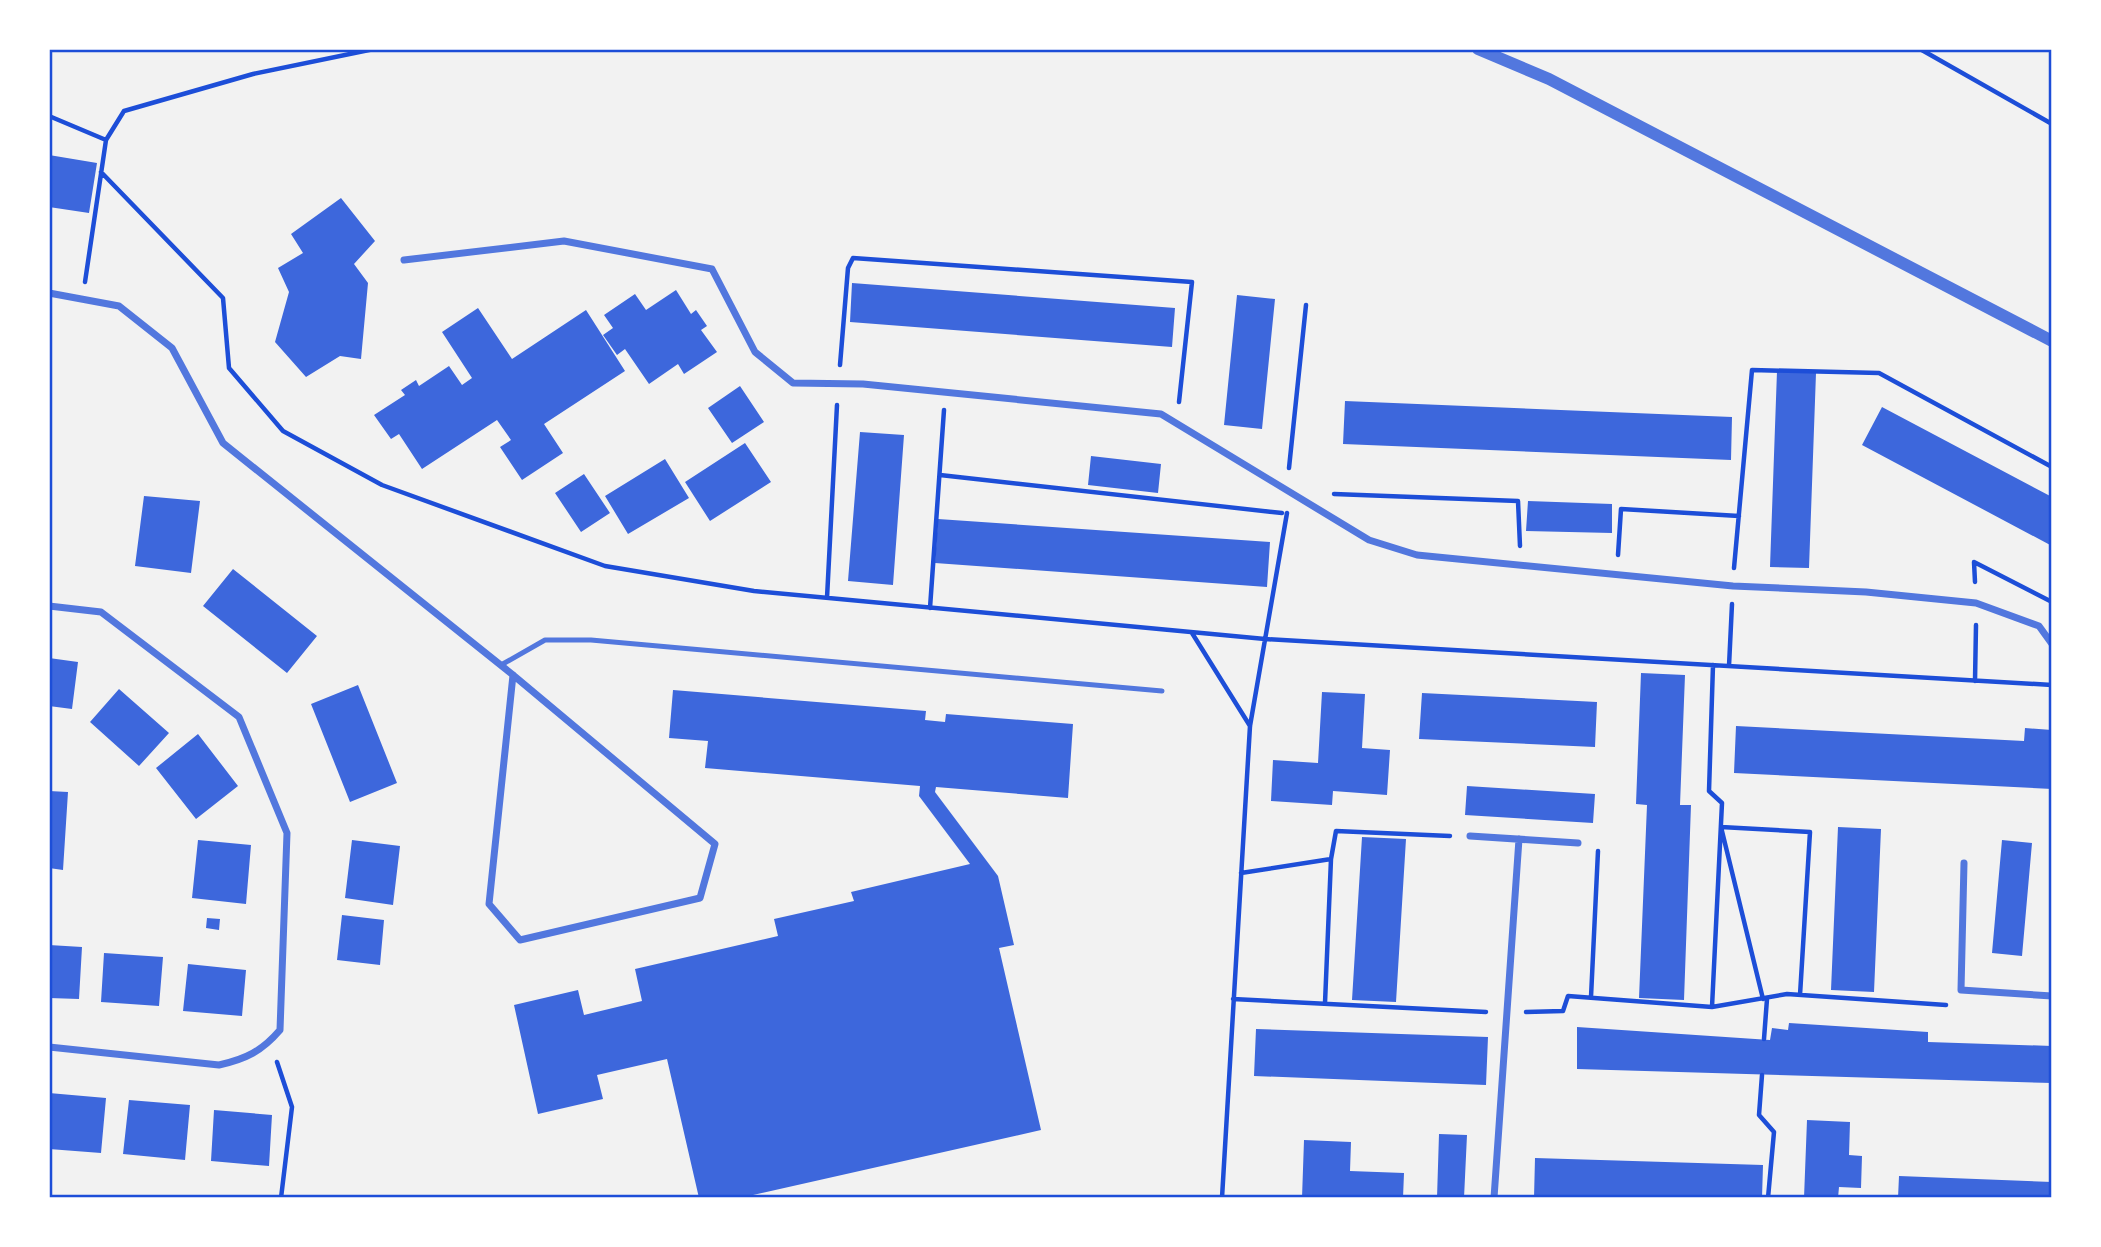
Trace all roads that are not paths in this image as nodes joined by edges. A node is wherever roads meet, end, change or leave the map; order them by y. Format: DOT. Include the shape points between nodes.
graph roads {
  1 [pos="1478,49"];
  2 [pos="404,260"];
  3 [pos="49,293"];
  4 [pos="2052,341"];
  5 [pos="49,606"];
  6 [pos="2052,644"];
  7 [pos="501,666"];
  8 [pos="513,675"];
  9 [pos="1162,691"];
  10 [pos="1470,836"];
  11 [pos="1519,839"];
  12 [pos="1578,843"];
  13 [pos="1964,863"];
  14 [pos="2052,996"];
  15 [pos="49,1047"];
  16 [pos="1494,1198"];
  1 -- 4 [label="street" via="1549,79"];
  2 -- 6 [label="street" via="564,241 712,269 755,352 793,383 863,384 1161,414 1369,540 1417,555 1732,586 1976,603 2039,626"];
  3 -- 7 [label="street" via="119,306 172,348 223,443"];
  5 -- 15 [label="street" via="101,612 239,717 287,833 280,1030 267,1044 246,1059 219,1065"];
  7 -- 8 [label="street"];
  7 -- 9 [label="lane" via="545,640 591,640"];
  8 -- 8 [label="street" via="489,904 520,940 700,898 715,844"];
  10 -- 11 [label="street"];
  11 -- 12 [label="street"];
  11 -- 16 [label="street"];
  13 -- 14 [label="street" via="1961,990"];
}
